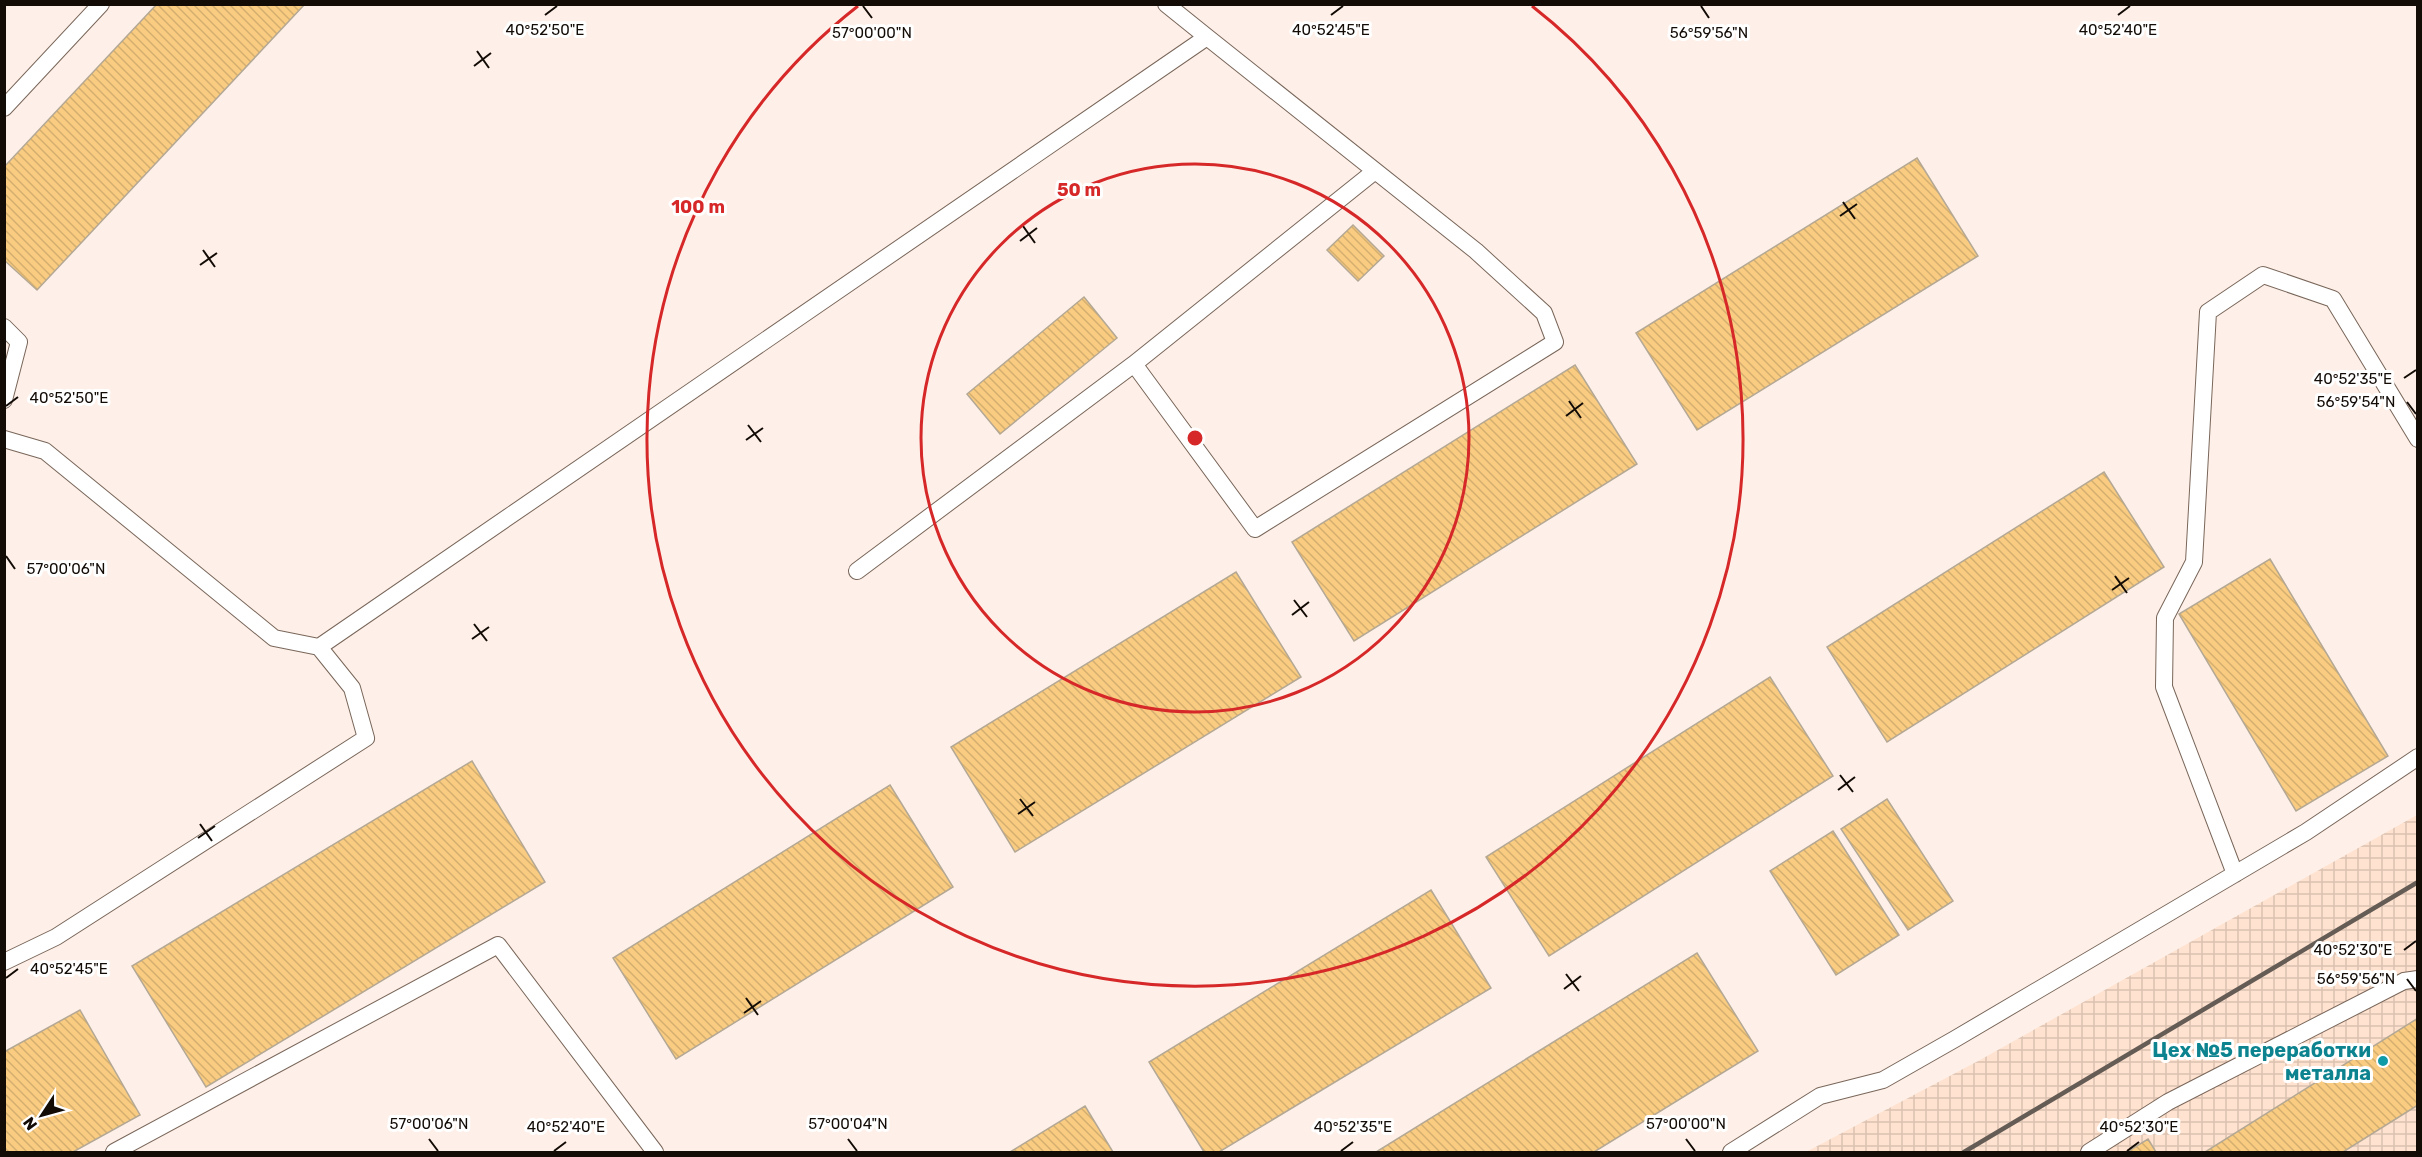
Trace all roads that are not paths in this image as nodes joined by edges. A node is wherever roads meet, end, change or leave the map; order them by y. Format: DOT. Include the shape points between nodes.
graph roads {
  1 [pos="101,4"];
  2 [pos="1166,4"];
  3 [pos="1207,37"];
  4 [pos="4,108"];
  5 [pos="1376,171"];
  6 [pos="4,327"];
  7 [pos="1134,364"];
  8 [pos="4,400"];
  9 [pos="4,439"];
  10 [pos="2418,439"];
  11 [pos="857,571"];
  12 [pos="319,647"];
  13 [pos="2418,757"];
  14 [pos="2235,874"];
  15 [pos="4,962"];
  16 [pos="2418,979"];
  17 [pos="114,1152"];
  18 [pos="655,1152"];
  19 [pos="1731,1152"];
  20 [pos="2089,1152"];
  1 -- 4 [label="lane"];
  2 -- 3 [label="lane"];
  3 -- 5 [label="lane"];
  3 -- 12 [label="lane"];
  5 -- 7 [label="lane"];
  5 -- 7 [label="lane" via="1476,250 1544,313 1555,342 1255,529"];
  6 -- 8 [label="lane" via="20,342"];
  7 -- 11 [label="lane"];
  9 -- 12 [label="lane" via="45,451 274,638"];
  10 -- 14 [label="lane" via="2333,299 2263,275 2208,312 2193,562 2165,618 2164,687"];
  12 -- 15 [label="lane" via="352,688 366,738 56,937"];
  13 -- 14 [label="lane"];
  14 -- 19 [label="lane" via="1883,1080 1820,1096"];
  16 -- 20 [label="lane" via="2404,981 2168,1102"];
  17 -- 18 [label="lane" via="498,945"];
}
